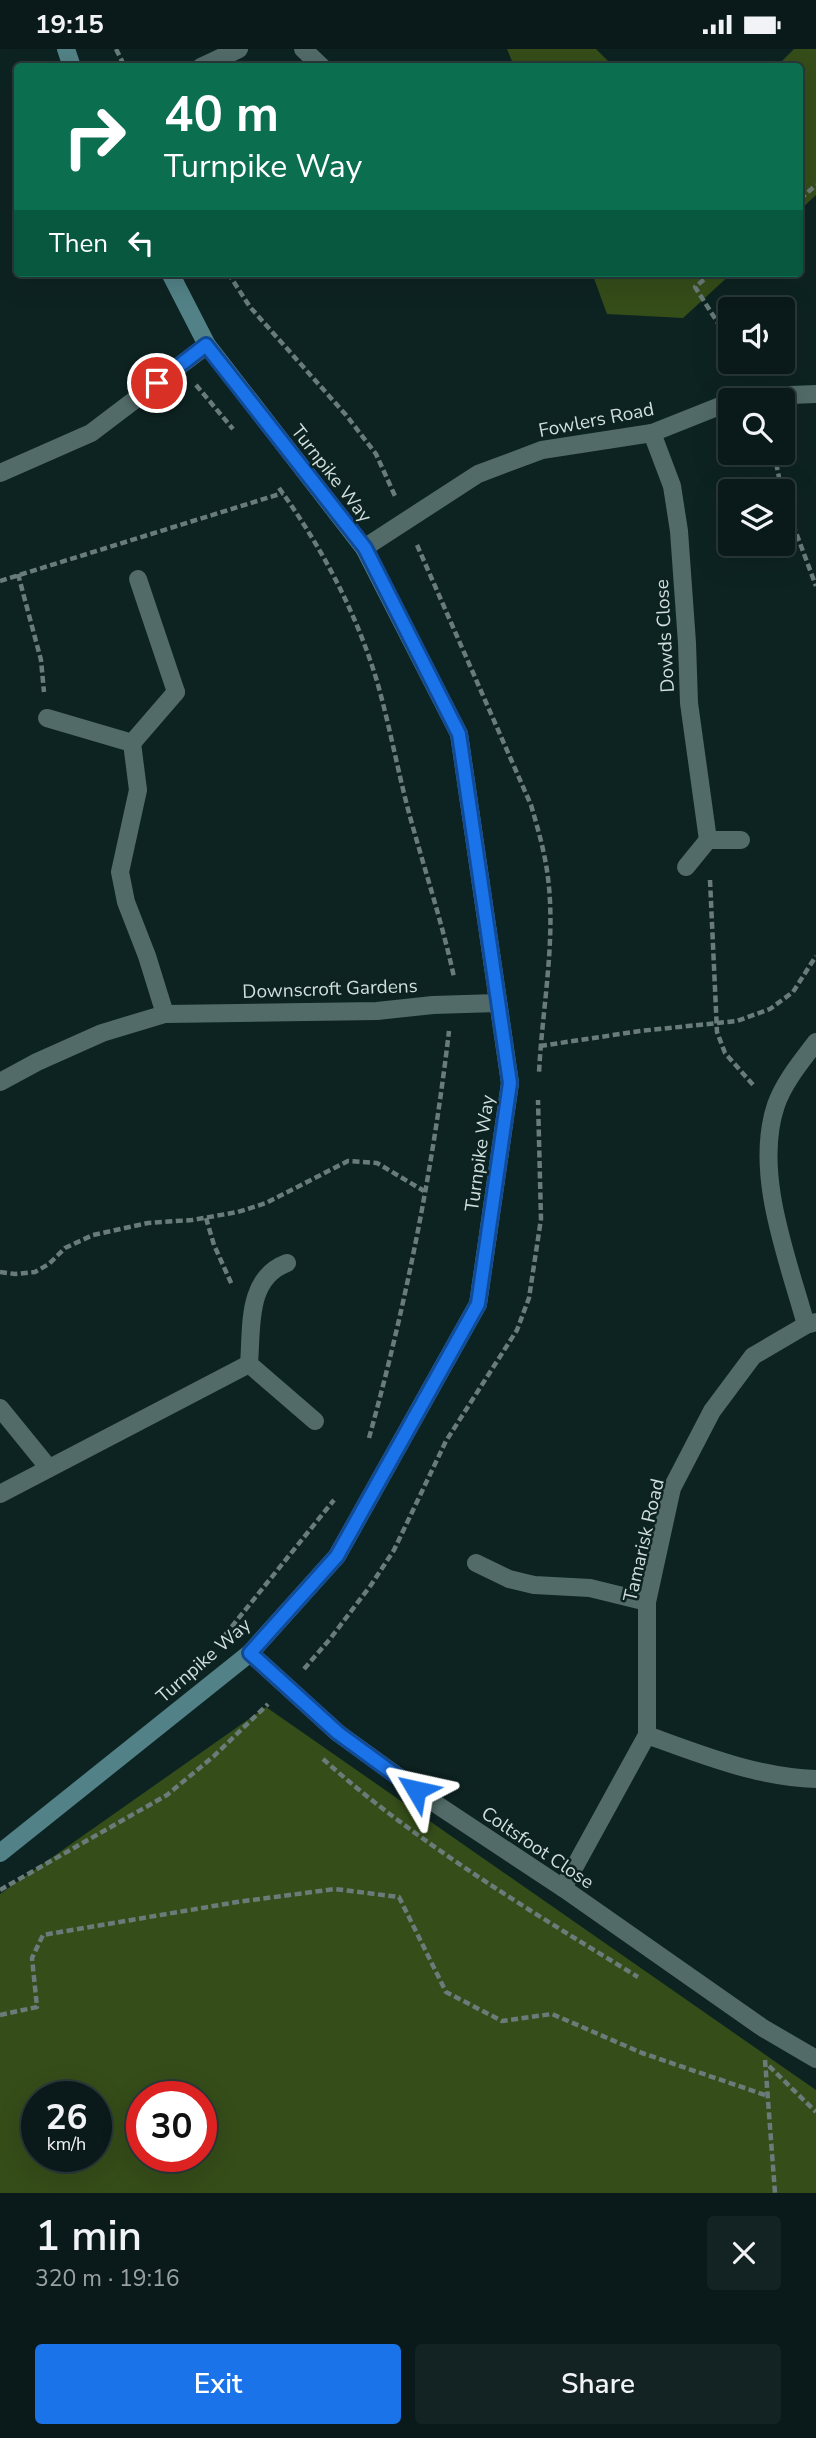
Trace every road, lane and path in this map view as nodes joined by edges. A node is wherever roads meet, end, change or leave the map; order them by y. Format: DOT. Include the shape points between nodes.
graph roads {
  1 [pos="239,49"];
  2 [pos="303,49"];
  3 [pos="209,63"];
  4 [pos="318,63"];
  5 [pos="172,277"];
  6 [pos="231,277"];
  7 [pos="707,277"];
  8 [pos="718,323"];
  9 [pos="206,345"];
  10 [pos="179,366"];
  11 [pos="816,394"];
  12 [pos="795,395"];
  13 [pos="718,407"];
  14 [pos="234,430"];
  15 [pos="652,433"];
  16 [pos="0,473"];
  17 [pos="275,482"];
  18 [pos="283,493"];
  19 [pos="406,521"];
  20 [pos="795,529"];
  21 [pos="365,548"];
  22 [pos="18,574"];
  23 [pos="138,579"];
  24 [pos="0,581"];
  25 [pos="816,586"];
  26 [pos="44,699"];
  27 [pos="47,718"];
  28 [pos="132,743"];
  29 [pos="708,840"];
  30 [pos="741,840"];
  31 [pos="685,867"];
  32 [pos="816,956"];
  33 [pos="497,1003"];
  34 [pos="452,1005"];
  35 [pos="165,1014"];
  36 [pos="715,1023"];
  37 [pos="816,1042"];
  38 [pos="540,1046"];
  39 [pos="0,1082"];
  40 [pos="538,1082"];
  41 [pos="538,1094"];
  42 [pos="769,1100"];
  43 [pos="424,1191"];
  44 [pos="206,1218"];
  45 [pos="287,1263"];
  46 [pos="0,1272"];
  47 [pos="235,1293"];
  48 [pos="811,1324"];
  49 [pos="248,1364"];
  50 [pos="0,1408"];
  51 [pos="315,1421"];
  52 [pos="368,1442"];
  53 [pos="48,1467"];
  54 [pos="0,1494"];
  55 [pos="336,1497"];
  56 [pos="476,1563"];
  57 [pos="647,1602"];
  58 [pos="224,1636"];
  59 [pos="250,1653"];
  60 [pos="288,1687"];
  61 [pos="265,1707"];
  62 [pos="275,1716"];
  63 [pos="647,1735"];
  64 [pos="313,1751"];
  65 [pos="816,1779"];
  66 [pos="0,1853"];
  67 [pos="563,1888"];
  68 [pos="0,1890"];
  69 [pos="639,1978"];
  70 [pos="0,2015"];
  71 [pos="763,2028"];
  72 [pos="759,2056"];
  73 [pos="816,2059"];
  74 [pos="765,2062"];
  75 [pos="768,2096"];
  76 [pos="816,2112"];
  77 [pos="775,2193"];
  1 -- 3 [label="street"];
  2 -- 4 [label="street"];
  5 -- 9 [label="street, Turnpike Way"];
  6 -- 19 [label="path" via="250,307 376,454"];
  7 -- 8 [label="path" via="695,287"];
  9 -- 10 [label="street"];
  9 -- 21 [label="street, Turnpike Way"];
  10 -- 14 [label="path"];
  10 -- 16 [label="street" via="91,433"];
  11 -- 12 [label="street, Fowlers Road"];
  13 -- 15 [label="street, Fowlers Road"];
  15 -- 19 [label="street, Fowlers Road" via="542,450 478,474"];
  15 -- 29 [label="street, Dowds Close" via="672,486 679,531 689,703"];
  17 -- 18 [label="path"];
  18 -- 22 [label="path"];
  18 -- 34 [label="path" via="338,584 376,678 454,977"];
  19 -- 21 [label="street, Fowlers Road"];
  19 -- 38 [label="path" via="525,792 541,842 550,921"];
  20 -- 25 [label="path"];
  21 -- 33 [label="street, Turnpike Way" via="459,734"];
  22 -- 24 [label="path"];
  22 -- 26 [label="path" via="41,660"];
  23 -- 28 [label="street" via="176,692"];
  27 -- 28 [label="street"];
  28 -- 35 [label="street" via="138,790 120,872"];
  29 -- 30 [label="street"];
  29 -- 31 [label="street"];
  29 -- 36 [label="path"];
  32 -- 36 [label="path" via="793,992 770,1009"];
  33 -- 34 [label="street, Downscroft Gardens"];
  33 -- 59 [label="street, Turnpike Way" via="510,1083 478,1304 337,1556"];
  34 -- 35 [label="street, Downscroft Gardens" via="377,1011"];
  34 -- 43 [label="path"];
  35 -- 39 [label="street, Downscroft Gardens" via="102,1033"];
  36 -- 38 [label="path"];
  36 -- 42 [label="path" via="725,1053"];
  37 -- 42 [label="street"];
  38 -- 40 [label="path"];
  41 -- 60 [label="path" via="541,1219 529,1297 517,1330 446,1441 394,1550 330,1639"];
  42 -- 48 [label="street" via="771,1196"];
  43 -- 44 [label="path" via="377,1163 348,1161 267,1203"];
  43 -- 52 [label="path" via="405,1295"];
  44 -- 46 [label="path" via="148,1223 93,1235 65,1248 35,1272"];
  44 -- 47 [label="path"];
  45 -- 49 [label="street" via="276,1267 254,1297"];
  48 -- 57 [label="street, Tamarisk Road" via="753,1356 712,1411 672,1488"];
  49 -- 51 [label="street"];
  49 -- 53 [label="street"];
  50 -- 53 [label="street"];
  53 -- 54 [label="street"];
  55 -- 58 [label="path"];
  56 -- 57 [label="street" via="534,1585 590,1588"];
  57 -- 63 [label="street, Tamarisk Road"];
  59 -- 60 [label="street, Coltsfoot Close"];
  59 -- 66 [label="street, Turnpike Way"];
  60 -- 61 [label="path"];
  60 -- 67 [label="street, Coltsfoot Close" via="348,1741"];
  61 -- 62 [label="path"];
  61 -- 68 [label="path" via="167,1795"];
  63 -- 65 [label="street" via="727,1764"];
  63 -- 67 [label="street, Tamarisk Road"];
  64 -- 69 [label="path" via="415,1834"];
  67 -- 71 [label="street, Coltsfoot Close"];
  70 -- 75 [label="path" via="37,2007 32,1958 43,1935 335,1889 399,1897 446,1992 502,2021 552,2014 642,2053"];
  71 -- 73 [label="street, Coltsfoot Close"];
  71 -- 74 [label="path"];
  72 -- 74 [label="path"];
  74 -- 75 [label="path"];
  74 -- 76 [label="path"];
  75 -- 77 [label="path"];
}
